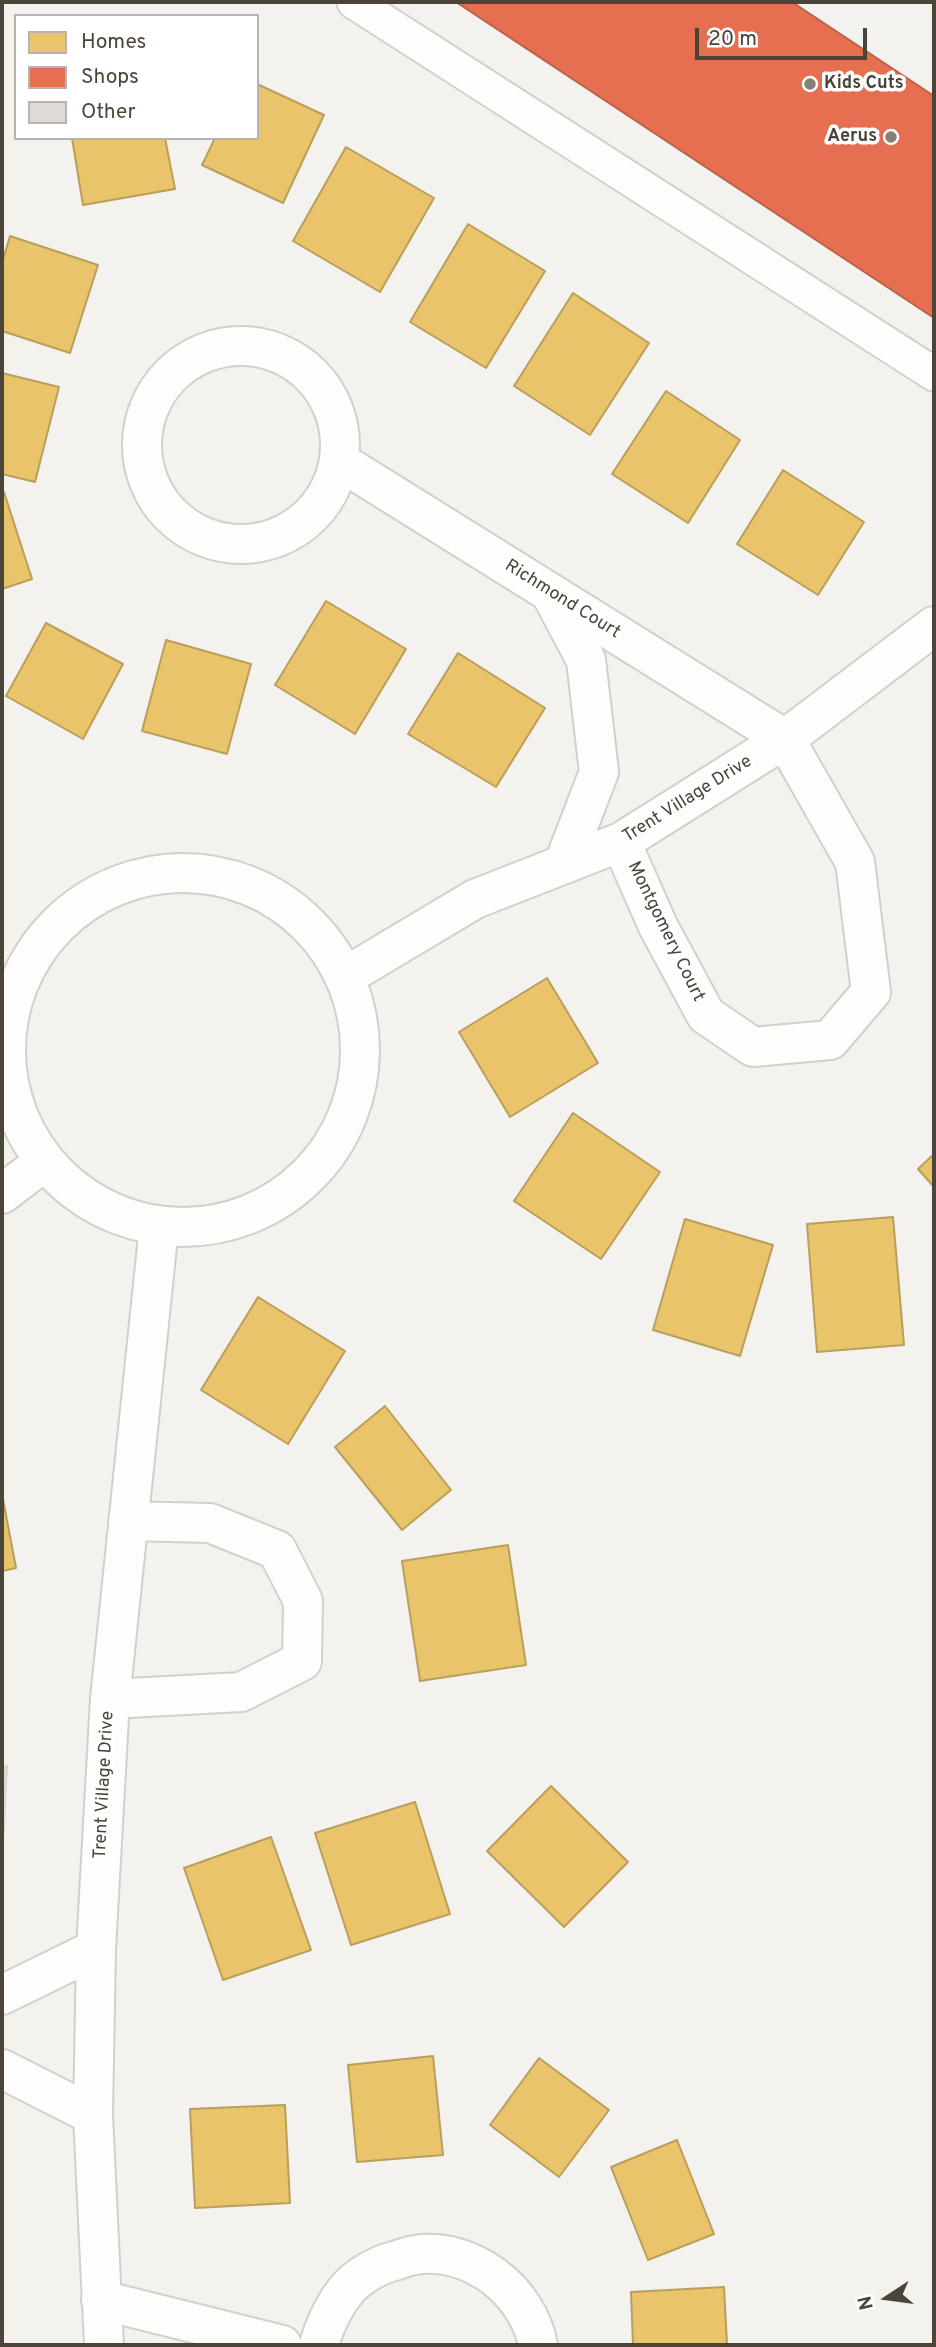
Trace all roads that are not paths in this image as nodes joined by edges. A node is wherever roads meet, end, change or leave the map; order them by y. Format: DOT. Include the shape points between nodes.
graph roads {
  1 [pos="354,2"];
  2 [pos="934,374"];
  3 [pos="339,461"];
  4 [pos="551,593"];
  5 [pos="934,626"];
  6 [pos="785,739"];
  7 [pos="621,842"];
  8 [pos="564,863"];
  9 [pos="346,976"];
  10 [pos="44,1162"];
  11 [pos="2,1194"];
  12 [pos="159,1227"];
  13 [pos="128,1521"];
  14 [pos="110,1699"];
  15 [pos="96,1949"];
  16 [pos="2,1995"];
  17 [pos="2,2069"];
  18 [pos="93,2115"];
  19 [pos="101,2300"];
  20 [pos="104,2345"];
  21 [pos="282,2345"];
  22 [pos="319,2345"];
  23 [pos="538,2345"];
  1 -- 2 [label="lane"];
  3 -- 3 [label="street" via="339,427 327,395 305,369 276,352 243,345 209,350 179,366 157,390 144,420 141,452 149,483 165,511 190,531 220,544 252,545 283,537 310,517 330,492"];
  3 -- 4 [label="street, Richmond Court"];
  4 -- 6 [label="street, Richmond Court"];
  4 -- 8 [label="street" via="586,660 599,772"];
  5 -- 6 [label="street, Trent Village Drive"];
  6 -- 7 [label="street, Trent Village Drive"];
  6 -- 7 [label="street, Montgomery Court" via="855,862 871,992 830,1040 753,1047 706,1015 658,926"];
  7 -- 8 [label="street, Trent Village Drive"];
  8 -- 9 [label="street, Trent Village Drive" via="475,899"];
  9 -- 10 [label="street" via="311,926 263,890 228,879 205,872 145,875 90,897 44,937 15,990 4,1050 15,1109"];
  9 -- 12 [label="street" via="360,1028 358,1083 341,1134 308,1178 264,1209 213,1227"];
  10 -- 11 [label="street"];
  10 -- 12 [label="street" via="77,1193 115,1216"];
  12 -- 13 [label="street, Trent Village Drive"];
  13 -- 14 [label="street, Trent Village Drive"];
  13 -- 14 [label="street" via="210,1523 277,1550 303,1601 302,1661 241,1692"];
  14 -- 15 [label="street, Trent Village Drive"];
  15 -- 16 [label="street"];
  15 -- 18 [label="street, Trent Village Drive"];
  17 -- 18 [label="street"];
  18 -- 19 [label="street, Trent Village Drive"];
  19 -- 20 [label="street, Trent Village Drive"];
  19 -- 21 [label="street"];
  22 -- 23 [label="street" via="327,2317 350,2286 380,2265 417,2255 454,2258 489,2272 517,2298"];
}
